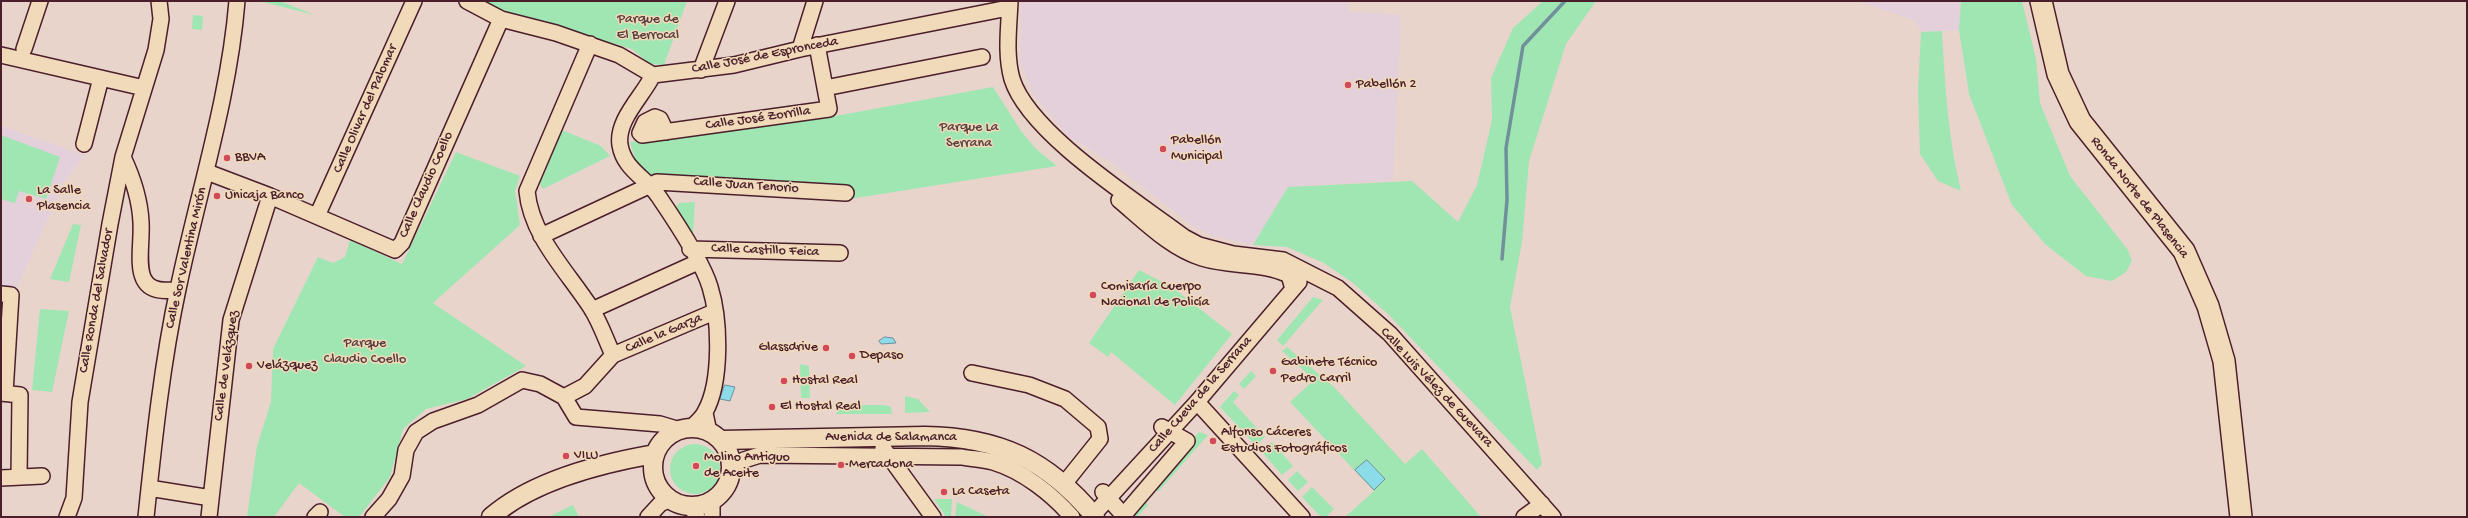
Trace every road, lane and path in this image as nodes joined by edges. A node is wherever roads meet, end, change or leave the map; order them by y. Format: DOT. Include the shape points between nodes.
graph roads {
  1 [pos="40,1"];
  2 [pos="159,1"];
  3 [pos="237,1"];
  4 [pos="414,1"];
  5 [pos="467,1"];
  6 [pos="727,1"];
  7 [pos="815,1"];
  8 [pos="2041,1"];
  9 [pos="1006,4"];
  10 [pos="500,19"];
  11 [pos="590,44"];
  12 [pos="817,45"];
  13 [pos="800,48"];
  14 [pos="24,49"];
  15 [pos="1,55"];
  16 [pos="982,57"];
  17 [pos="701,70"];
  18 [pos="653,75"];
  19 [pos="101,78"];
  20 [pos="144,88"];
  21 [pos="825,88"];
  22 [pos="666,132"];
  23 [pos="84,144"];
  24 [pos="123,157"];
  25 [pos="207,172"];
  26 [pos="648,186"];
  27 [pos="846,193"];
  28 [pos="270,196"];
  29 [pos="317,216"];
  30 [pos="541,236"];
  31 [pos="690,249"];
  32 [pos="840,253"];
  33 [pos="698,262"];
  34 [pos="1274,267"];
  35 [pos="1307,274"];
  36 [pos="1326,282"];
  37 [pos="178,289"];
  38 [pos="1298,289"];
  39 [pos="6,295"];
  40 [pos="592,310"];
  41 [pos="714,312"];
  42 [pos="613,355"];
  43 [pos="972,373"];
  44 [pos="3,393"];
  45 [pos="564,397"];
  46 [pos="1200,404"];
  47 [pos="688,432"];
  48 [pos="1173,434"];
  49 [pos="875,436"];
  50 [pos="758,438"];
  51 [pos="655,454"];
  52 [pos="887,455"];
  53 [pos="732,464"];
  54 [pos="654,474"];
  55 [pos="42,476"];
  56 [pos="19,477"];
  57 [pos="1,478"];
  58 [pos="1064,484"];
  59 [pos="149,488"];
  60 [pos="211,498"];
  61 [pos="670,499"];
  62 [pos="1542,504"];
  63 [pos="712,509"];
  64 [pos="694,511"];
  65 [pos="1109,512"];
  66 [pos="67,517"];
  67 [pos="146,517"];
  68 [pos="209,517"];
  69 [pos="373,517"];
  70 [pos="491,517"];
  71 [pos="500,517"];
  72 [pos="648,517"];
  73 [pos="933,517"];
  74 [pos="1072,517"];
  75 [pos="1302,517"];
  76 [pos="1524,517"];
  77 [pos="1553,517"];
  78 [pos="2242,517"];
  1 -- 14 [label="street"];
  2 -- 20 [label="street, Calle Ronda del Salvador" via="161,19 156,50"];
  3 -- 25 [label="street, Calle Sor Valentina Mirón" via="230,53"];
  4 -- 29 [label="street, Calle Olivar del Palomar"];
  5 -- 10 [label="street"];
  6 -- 17 [label="street"];
  7 -- 13 [label="street"];
  8 -- 78 [label="highway, Ronda Norte de Plasencia" via="2058,74 2080,121 2184,251 2208,306 2224,361"];
  9 -- 12 [label="street, Calle José de Espronceda"];
  9 -- 34 [label="street" via="1002,66 1015,103 1028,124 1041,137 1183,250 1201,258 1224,263"];
  9 -- 35 [label="street" via="1008,60 1012,80 1036,118 1060,144 1184,237 1199,245 1233,254 1283,260 1296,265"];
  10 -- 11 [label="street"];
  10 -- 29 [label="street, Calle Claudio Coello" via="402,243 396,250"];
  11 -- 18 [label="street" via="619,55"];
  11 -- 30 [label="street" via="530,182 529,204"];
  12 -- 13 [label="street, Calle José de Espronceda"];
  12 -- 21 [label="street, Calle José Zorrilla"];
  13 -- 17 [label="street, Calle José de Espronceda" via="734,65"];
  15 -- 19 [label="street"];
  16 -- 21 [label="street"];
  17 -- 18 [label="street, Calle José de Espronceda"];
  18 -- 26 [label="street" via="623,125 620,144 626,163"];
  19 -- 20 [label="street"];
  19 -- 23 [label="street"];
  20 -- 24 [label="street, Calle Ronda del Salvador"];
  21 -- 22 [label="street, Calle José Zorrilla" via="829,109"];
  24 -- 37 [label="street" via="131,174 141,222 140,273 148,285 155,288 166,291"];
  24 -- 66 [label="street, Calle Ronda del Salvador" via="80,402 74,498"];
  25 -- 28 [label="street, Calle Claudio Coello"];
  25 -- 37 [label="street, Calle Sor Valentina Mirón"];
  26 -- 27 [label="street, Calle Juan Tenorio" via="657,182 670,182"];
  26 -- 30 [label="street"];
  26 -- 31 [label="street" via="658,195"];
  28 -- 29 [label="street, Calle Claudio Coello"];
  28 -- 60 [label="street, Calle de Velázquez" via="231,320"];
  30 -- 40 [label="street"];
  31 -- 32 [label="street, Calle Castillo Feica"];
  31 -- 33 [label="street"];
  33 -- 40 [label="street"];
  33 -- 41 [label="street" via="710,285"];
  34 -- 35 [label="street"];
  34 -- 38 [label="street" via="1289,274"];
  35 -- 36 [label="street, Calle Luis Vélez de Guevara"];
  35 -- 38 [label="street, Calle Cueva de la Serrana"];
  36 -- 38 [label="street"];
  36 -- 62 [label="street, Calle Luis Vélez de Guevara" via="1338,288 1390,334"];
  37 -- 59 [label="street, Calle Sor Valentina Mirón" via="166,348"];
  38 -- 46 [label="street, Calle Cueva de la Serrana"];
  39 -- 44 [label="street"];
  40 -- 42 [label="street"];
  41 -- 42 [label="street, Calle la Garza"];
  41 -- 47 [label="street" via="717,347 711,398 705,413"];
  42 -- 45 [label="street" via="585,386"];
  43 -- 58 [label="street" via="1029,385 1065,399 1098,427 1100,440"];
  44 -- 56 [label="street" via="20,395"];
  45 -- 47 [label="street" via="576,418"];
  45 -- 69 [label="street" via="540,384 522,380 478,405 433,421 416,432 406,450 402,476 389,499"];
  46 -- 48 [label="street, Calle Cueva de la Serrana"];
  46 -- 75 [label="street"];
  47 -- 50 [label="main road, Avenida de Salamanca"];
  47 -- 51 [label="main road"];
  47 -- 53 [label="main road"];
  48 -- 65 [label="street" via="1187,441"];
  48 -- 65 [label="street" via="1162,427 1103,492"];
  49 -- 50 [label="main road, Avenida de Salamanca"];
  49 -- 52 [label="street"];
  49 -- 58 [label="main road, Avenida de Salamanca" via="948,436 981,442 1011,451 1037,463"];
  50 -- 53 [label="main road, Avenida de Salamanca" via="741,446"];
  51 -- 54 [label="main road"];
  51 -- 70 [label="main road" via="577,473 522,496"];
  52 -- 53 [label="street" via="760,455"];
  52 -- 73 [label="street"];
  52 -- 74 [label="street" via="954,456 993,462 1022,476 1060,504"];
  53 -- 63 [label="main road" via="728,482"];
  54 -- 61 [label="main road" via="662,492"];
  54 -- 71 [label="main road" via="639,467 616,467 548,491"];
  55 -- 56 [label="street"];
  56 -- 57 [label="street"];
  58 -- 65 [label="main road, Avenida de Salamanca"];
  59 -- 60 [label="street"];
  59 -- 67 [label="street, Calle Sor Valentina Mirón"];
  60 -- 68 [label="street, Calle de Velázquez"];
  61 -- 64 [label="main road"];
  61 -- 72 [label="street" via="660,504"];
  62 -- 76 [label="street"];
  62 -- 77 [label="street, Calle Luis Vélez de Guevara"];
  63 -- 64 [label="main road" via="702,505"];
}
